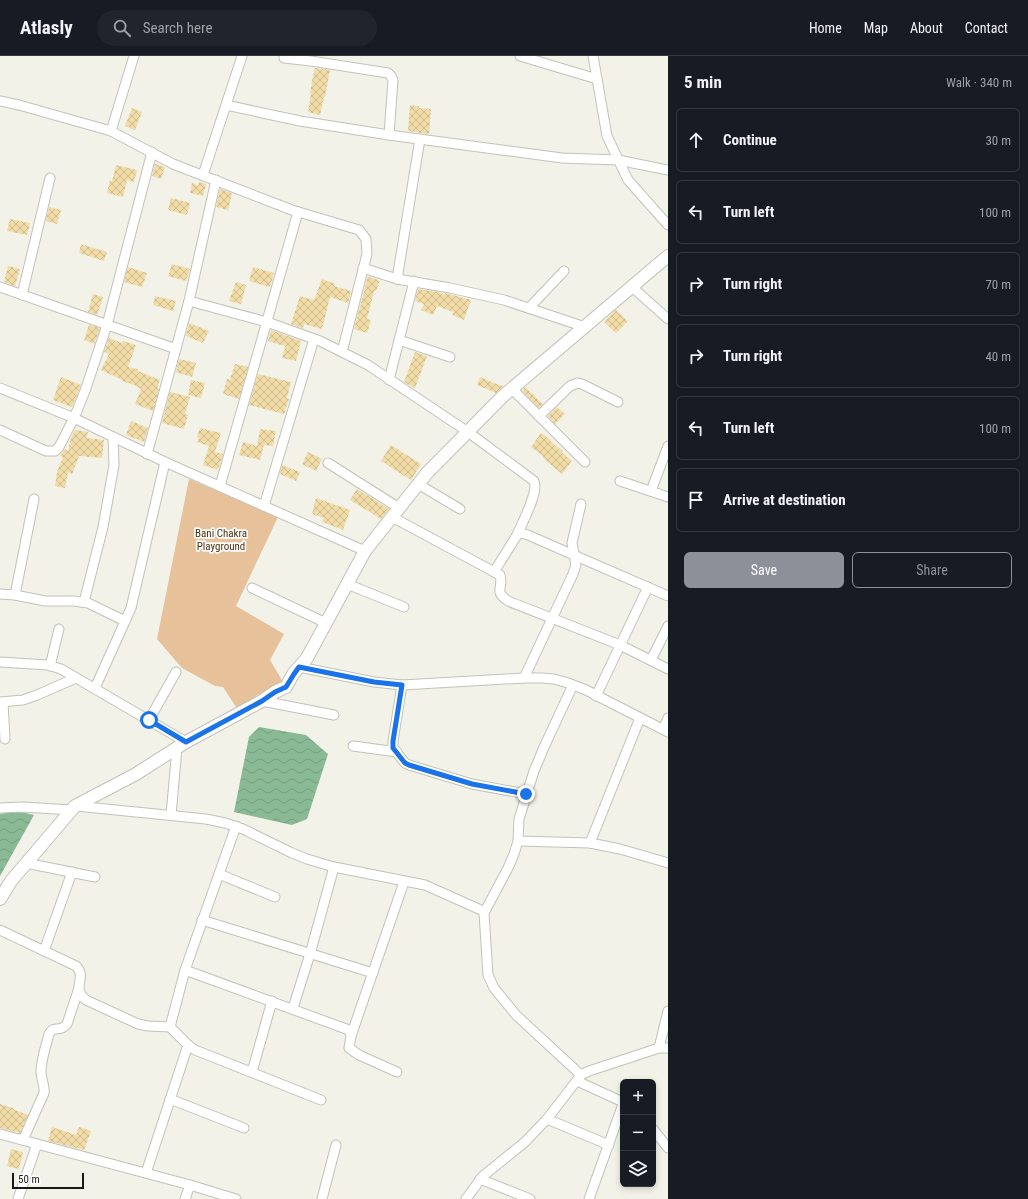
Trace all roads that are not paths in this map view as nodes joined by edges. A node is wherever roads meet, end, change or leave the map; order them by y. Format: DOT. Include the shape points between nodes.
graph roads {
  1 [pos="134,56"];
  2 [pos="242,56"];
  3 [pos="520,56"];
  4 [pos="593,56"];
  5 [pos="284,58"];
  6 [pos="311,58"];
  7 [pos="597,78"];
  8 [pos="0,101"];
  9 [pos="226,105"];
  10 [pos="111,131"];
  11 [pos="389,134"];
  12 [pos="420,138"];
  13 [pos="152,152"];
  14 [pos="618,160"];
  15 [pos="668,170"];
  16 [pos="202,175"];
  17 [pos="50,178"];
  18 [pos="216,180"];
  19 [pos="298,212"];
  20 [pos="668,225"];
  21 [pos="668,256"];
  22 [pos="363,268"];
  23 [pos="564,271"];
  24 [pos="398,279"];
  25 [pos="414,281"];
  26 [pos="0,287"];
  27 [pos="632,287"];
  28 [pos="22,295"];
  29 [pos="189,301"];
  30 [pos="529,308"];
  31 [pos="668,319"];
  32 [pos="267,322"];
  33 [pos="107,325"];
  34 [pos="585,327"];
  35 [pos="314,339"];
  36 [pos="399,340"];
  37 [pos="176,349"];
  38 [pos="342,352"];
  39 [pos="450,357"];
  40 [pos="390,380"];
  41 [pos="0,388"];
  42 [pos="512,389"];
  43 [pos="618,402"];
  44 [pos="539,416"];
  45 [pos="74,418"];
  46 [pos="0,430"];
  47 [pos="468,432"];
  48 [pos="113,437"];
  49 [pos="668,446"];
  50 [pos="147,454"];
  51 [pos="165,462"];
  52 [pos="586,462"];
  53 [pos="328,463"];
  54 [pos="620,481"];
  55 [pos="418,484"];
  56 [pos="220,486"];
  57 [pos="651,492"];
  58 [pos="668,497"];
  59 [pos="34,499"];
  60 [pos="582,504"];
  61 [pos="264,506"];
  62 [pos="460,509"];
  63 [pos="395,513"];
  64 [pos="517,535"];
  65 [pos="365,551"];
  66 [pos="576,556"];
  67 [pos="494,572"];
  68 [pos="347,584"];
  69 [pos="648,587"];
  70 [pos="252,588"];
  71 [pos="0,594"];
  72 [pos="15,595"];
  73 [pos="668,596"];
  74 [pos="84,602"];
  75 [pos="404,607"];
  76 [pos="552,618"];
  77 [pos="125,621"];
  78 [pos="326,623"];
  79 [pos="668,626"];
  80 [pos="58,629"];
  81 [pos="620,645"];
  82 [pos="651,660"];
  83 [pos="0,662"];
  84 [pos="50,666"];
  85 [pos="299,667"];
  86 [pos="668,669"];
  87 [pos="176,672"];
  88 [pos="76,678"];
  89 [pos="524,678"];
  90 [pos="402,685"];
  91 [pos="573,685"];
  92 [pos="94,688"];
  93 [pos="596,696"];
  94 [pos="262,701"];
  95 [pos="1,702"];
  96 [pos="334,716"];
  97 [pos="640,718"];
  98 [pos="668,718"];
  99 [pos="149,720"];
  100 [pos="665,731"];
  101 [pos="5,739"];
  102 [pos="182,745"];
  103 [pos="354,746"];
  104 [pos="397,752"];
  105 [pos="526,794"];
  106 [pos="0,808"];
  107 [pos="72,808"];
  108 [pos="171,815"];
  109 [pos="236,826"];
  110 [pos="518,841"];
  111 [pos="590,843"];
  112 [pos="26,863"];
  113 [pos="668,863"];
  114 [pos="334,867"];
  115 [pos="72,872"];
  116 [pos="219,874"];
  117 [pos="95,878"];
  118 [pos="404,882"];
  119 [pos="275,897"];
  120 [pos="0,899"];
  121 [pos="484,914"];
  122 [pos="202,920"];
  123 [pos="0,930"];
  124 [pos="44,951"];
  125 [pos="310,954"];
  126 [pos="185,970"];
  127 [pos="373,973"];
  128 [pos="79,988"];
  129 [pos="272,1001"];
  130 [pos="293,1008"];
  131 [pos="668,1011"];
  132 [pos="170,1027"];
  133 [pos="351,1036"];
  134 [pos="188,1045"];
  135 [pos="663,1048"];
  136 [pos="252,1072"];
  137 [pos="397,1072"];
  138 [pos="579,1078"];
  139 [pos="170,1099"];
  140 [pos="321,1100"];
  141 [pos="620,1101"];
  142 [pos="620,1112"];
  143 [pos="547,1119"];
  144 [pos="244,1128"];
  145 [pos="656,1133"];
  146 [pos="0,1134"];
  147 [pos="23,1140"];
  148 [pos="37,1144"];
  149 [pos="336,1145"];
  150 [pos="609,1145"];
  151 [pos="668,1148"];
  152 [pos="146,1173"];
  153 [pos="480,1179"];
  154 [pos="190,1185"];
  155 [pos="18,1199"];
  156 [pos="184,1199"];
  157 [pos="236,1199"];
  158 [pos="322,1199"];
  159 [pos="466,1199"];
  160 [pos="530,1199"];
  161 [pos="589,1199"];
  1 -- 10 [label="street"];
  2 -- 9 [label="street"];
  3 -- 7 [label="street"];
  4 -- 7 [label="street"];
  5 -- 6 [label="street"];
  6 -- 11 [label="street" via="388,73 393,80"];
  7 -- 14 [label="street" via="607,136"];
  8 -- 10 [label="street"];
  9 -- 11 [label="street" via="300,121"];
  9 -- 16 [label="street"];
  10 -- 13 [label="street"];
  11 -- 12 [label="street"];
  12 -- 14 [label="street" via="562,158"];
  12 -- 24 [label="street"];
  13 -- 16 [label="street" via="173,164"];
  13 -- 33 [label="street"];
  14 -- 15 [label="street"];
  14 -- 20 [label="street" via="628,180"];
  16 -- 18 [label="street"];
  17 -- 28 [label="street"];
  18 -- 19 [label="street"];
  18 -- 29 [label="street"];
  19 -- 22 [label="street" via="359,230 366,239 367,254"];
  19 -- 32 [label="street"];
  21 -- 27 [label="street"];
  22 -- 24 [label="street"];
  22 -- 38 [label="street"];
  23 -- 30 [label="street"];
  24 -- 25 [label="street"];
  25 -- 30 [label="street" via="504,300"];
  25 -- 36 [label="street"];
  26 -- 28 [label="street"];
  27 -- 31 [label="street"];
  27 -- 34 [label="street"];
  28 -- 33 [label="street"];
  29 -- 32 [label="street"];
  29 -- 37 [label="street"];
  30 -- 34 [label="street"];
  32 -- 35 [label="street"];
  32 -- 56 [label="street"];
  33 -- 37 [label="street"];
  33 -- 45 [label="street"];
  34 -- 42 [label="street"];
  35 -- 38 [label="street"];
  35 -- 61 [label="street"];
  36 -- 39 [label="street"];
  36 -- 40 [label="street"];
  37 -- 50 [label="street"];
  38 -- 40 [label="street"];
  40 -- 47 [label="street"];
  41 -- 45 [label="street"];
  42 -- 44 [label="street"];
  42 -- 47 [label="street"];
  43 -- 44 [label="street" via="578,383 570,386"];
  44 -- 52 [label="street"];
  45 -- 46 [label="street" via="55,451 46,451"];
  45 -- 48 [label="street"];
  47 -- 55 [label="street"];
  47 -- 64 [label="street" via="536,485"];
  48 -- 50 [label="street"];
  48 -- 74 [label="street" via="114,465 103,527"];
  49 -- 57 [label="street"];
  50 -- 51 [label="street"];
  51 -- 56 [label="street"];
  51 -- 77 [label="street"];
  53 -- 63 [label="street"];
  54 -- 57 [label="street"];
  55 -- 62 [label="street"];
  55 -- 63 [label="street"];
  56 -- 61 [label="street"];
  57 -- 58 [label="street"];
  59 -- 72 [label="street"];
  60 -- 66 [label="street" via="572,543"];
  61 -- 65 [label="street"];
  63 -- 65 [label="street"];
  63 -- 67 [label="street"];
  64 -- 66 [label="street" via="528,535"];
  64 -- 67 [label="street"];
  65 -- 68 [label="street"];
  66 -- 69 [label="street"];
  66 -- 76 [label="street" via="573,574"];
  67 -- 76 [label="street" via="500,575 502,580 502,597"];
  68 -- 75 [label="street"];
  68 -- 78 [label="street"];
  69 -- 73 [label="street"];
  69 -- 81 [label="street"];
  70 -- 78 [label="street"];
  71 -- 72 [label="street"];
  72 -- 74 [label="street" via="45,601"];
  74 -- 77 [label="street"];
  76 -- 81 [label="street"];
  76 -- 89 [label="street"];
  77 -- 92 [label="street"];
  78 -- 85 [label="street" via="307,658"];
  79 -- 82 [label="street"];
  80 -- 84 [label="street"];
  81 -- 82 [label="street"];
  81 -- 93 [label="street"];
  82 -- 86 [label="street"];
  83 -- 84 [label="street"];
  84 -- 88 [label="street"];
  85 -- 90 [label="street"];
  85 -- 94 [label="street" via="286,687"];
  87 -- 99 [label="street"];
  88 -- 92 [label="street"];
  88 -- 95 [label="street" via="23,700"];
  89 -- 90 [label="street"];
  89 -- 91 [label="street" via="554,679"];
  90 -- 104 [label="street" via="393,741 393,748"];
  91 -- 93 [label="street"];
  91 -- 105 [label="street" via="539,758"];
  92 -- 99 [label="street"];
  93 -- 97 [label="street"];
  94 -- 96 [label="street"];
  94 -- 102 [label="street"];
  95 -- 101 [label="street"];
  97 -- 100 [label="street"];
  97 -- 111 [label="street"];
  98 -- 100 [label="street"];
  99 -- 102 [label="street"];
  102 -- 107 [label="street" via="136,774"];
  102 -- 108 [label="street"];
  103 -- 104 [label="street"];
  104 -- 105 [label="street" via="409,765 472,784"];
  105 -- 110 [label="street" via="519,819"];
  106 -- 107 [label="street"];
  107 -- 108 [label="street"];
  107 -- 112 [label="street"];
  108 -- 109 [label="street"];
  109 -- 114 [label="street" via="292,853"];
  109 -- 116 [label="street"];
  110 -- 111 [label="street"];
  110 -- 121 [label="street" via="508,868"];
  111 -- 113 [label="street"];
  112 -- 115 [label="street"];
  112 -- 120 [label="street"];
  114 -- 118 [label="street"];
  114 -- 125 [label="street"];
  115 -- 117 [label="street"];
  115 -- 124 [label="street"];
  116 -- 119 [label="street"];
  116 -- 122 [label="street"];
  118 -- 121 [label="street" via="438,891 481,910"];
  118 -- 127 [label="street"];
  121 -- 138 [label="street" via="488,975 494,988 516,1015"];
  122 -- 125 [label="street"];
  122 -- 126 [label="street"];
  123 -- 124 [label="street"];
  124 -- 128 [label="street" via="80,969"];
  125 -- 127 [label="street"];
  125 -- 130 [label="street"];
  126 -- 129 [label="street"];
  126 -- 132 [label="street"];
  127 -- 133 [label="street"];
  128 -- 132 [label="street" via="80,995 86,1000 138,1024"];
  128 -- 147 [label="street" via="67,1024 51,1030 49,1034 41,1074 44,1093"];
  129 -- 130 [label="street"];
  129 -- 136 [label="street"];
  130 -- 133 [label="street" via="350,1030"];
  131 -- 135 [label="street"];
  132 -- 134 [label="street"];
  133 -- 137 [label="street" via="350,1048 354,1052"];
  134 -- 136 [label="street"];
  134 -- 139 [label="street"];
  135 -- 138 [label="street" via="589,1071"];
  136 -- 140 [label="street"];
  138 -- 141 [label="street"];
  138 -- 143 [label="street"];
  139 -- 144 [label="street"];
  139 -- 152 [label="street"];
  142 -- 150 [label="street"];
  143 -- 150 [label="street"];
  143 -- 153 [label="street" via="525,1142"];
  145 -- 151 [label="street"];
  146 -- 147 [label="street"];
  147 -- 148 [label="street"];
  148 -- 152 [label="street"];
  148 -- 155 [label="street"];
  149 -- 158 [label="street"];
  150 -- 161 [label="street"];
  152 -- 154 [label="street"];
  153 -- 159 [label="street"];
  153 -- 160 [label="street"];
  154 -- 156 [label="street"];
  154 -- 157 [label="street"];
}
